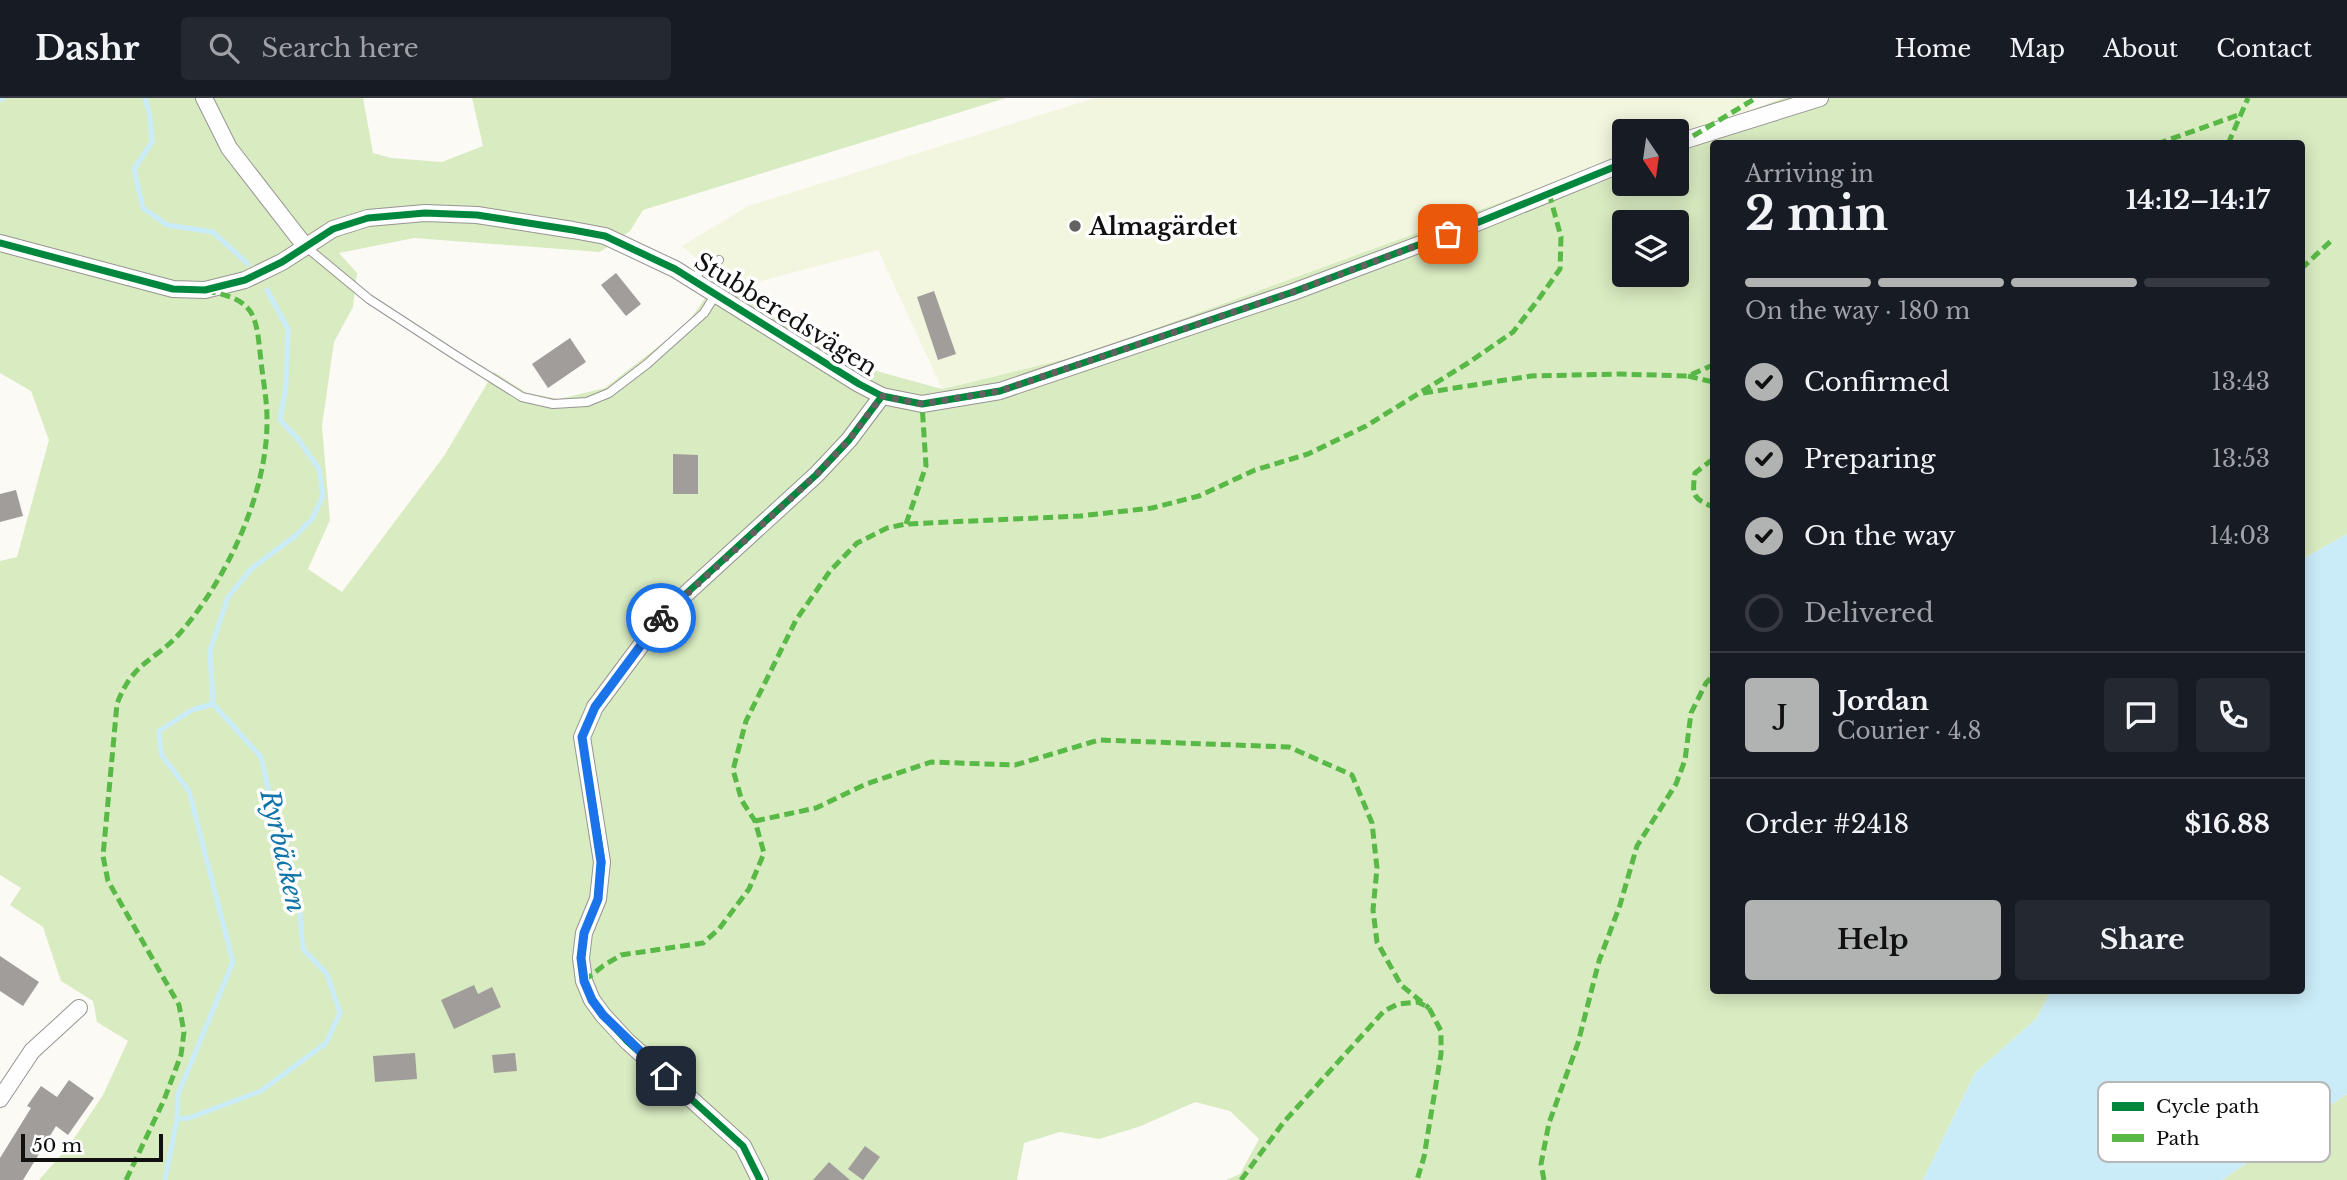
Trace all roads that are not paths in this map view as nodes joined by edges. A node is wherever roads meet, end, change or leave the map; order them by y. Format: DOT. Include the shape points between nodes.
graph roads {
  1 [pos="204,98"];
  2 [pos="1820,98"];
  3 [pos="1689,139"];
  4 [pos="1612,168"];
  5 [pos="0,243"];
  6 [pos="305,247"];
  7 [pos="719,260"];
  8 [pos="694,281"];
  9 [pos="716,294"];
  10 [pos="882,396"];
  11 [pos="79,1008"];
  12 [pos="0,1099"];
  13 [pos="760,1180"];
  1 -- 6 [label="street" via="229,148"];
  2 -- 3 [label="street"];
  4 -- 10 [label="street, Stubberedsvägen" via="1293,292 1000,391 922,404"];
  5 -- 6 [label="street, Stubberedsvägen" via="173,289 205,290 245,280"];
  6 -- 8 [label="street, Stubberedsvägen" via="333,229 368,218 477,215 606,236"];
  6 -- 9 [label="lane" via="369,299 455,355 522,397 553,404 587,402 609,393 704,313"];
  7 -- 8 [label="lane" via="701,269"];
  8 -- 9 [label="street, Stubberedsvägen"];
  9 -- 10 [label="street, Stubberedsvägen"];
  10 -- 13 [label="street" via="816,475 665,613 595,707 582,737 601,862 598,899 584,933 584,981 592,1000 627,1041 743,1146"];
  11 -- 12 [label="street" via="32,1051"];
}
